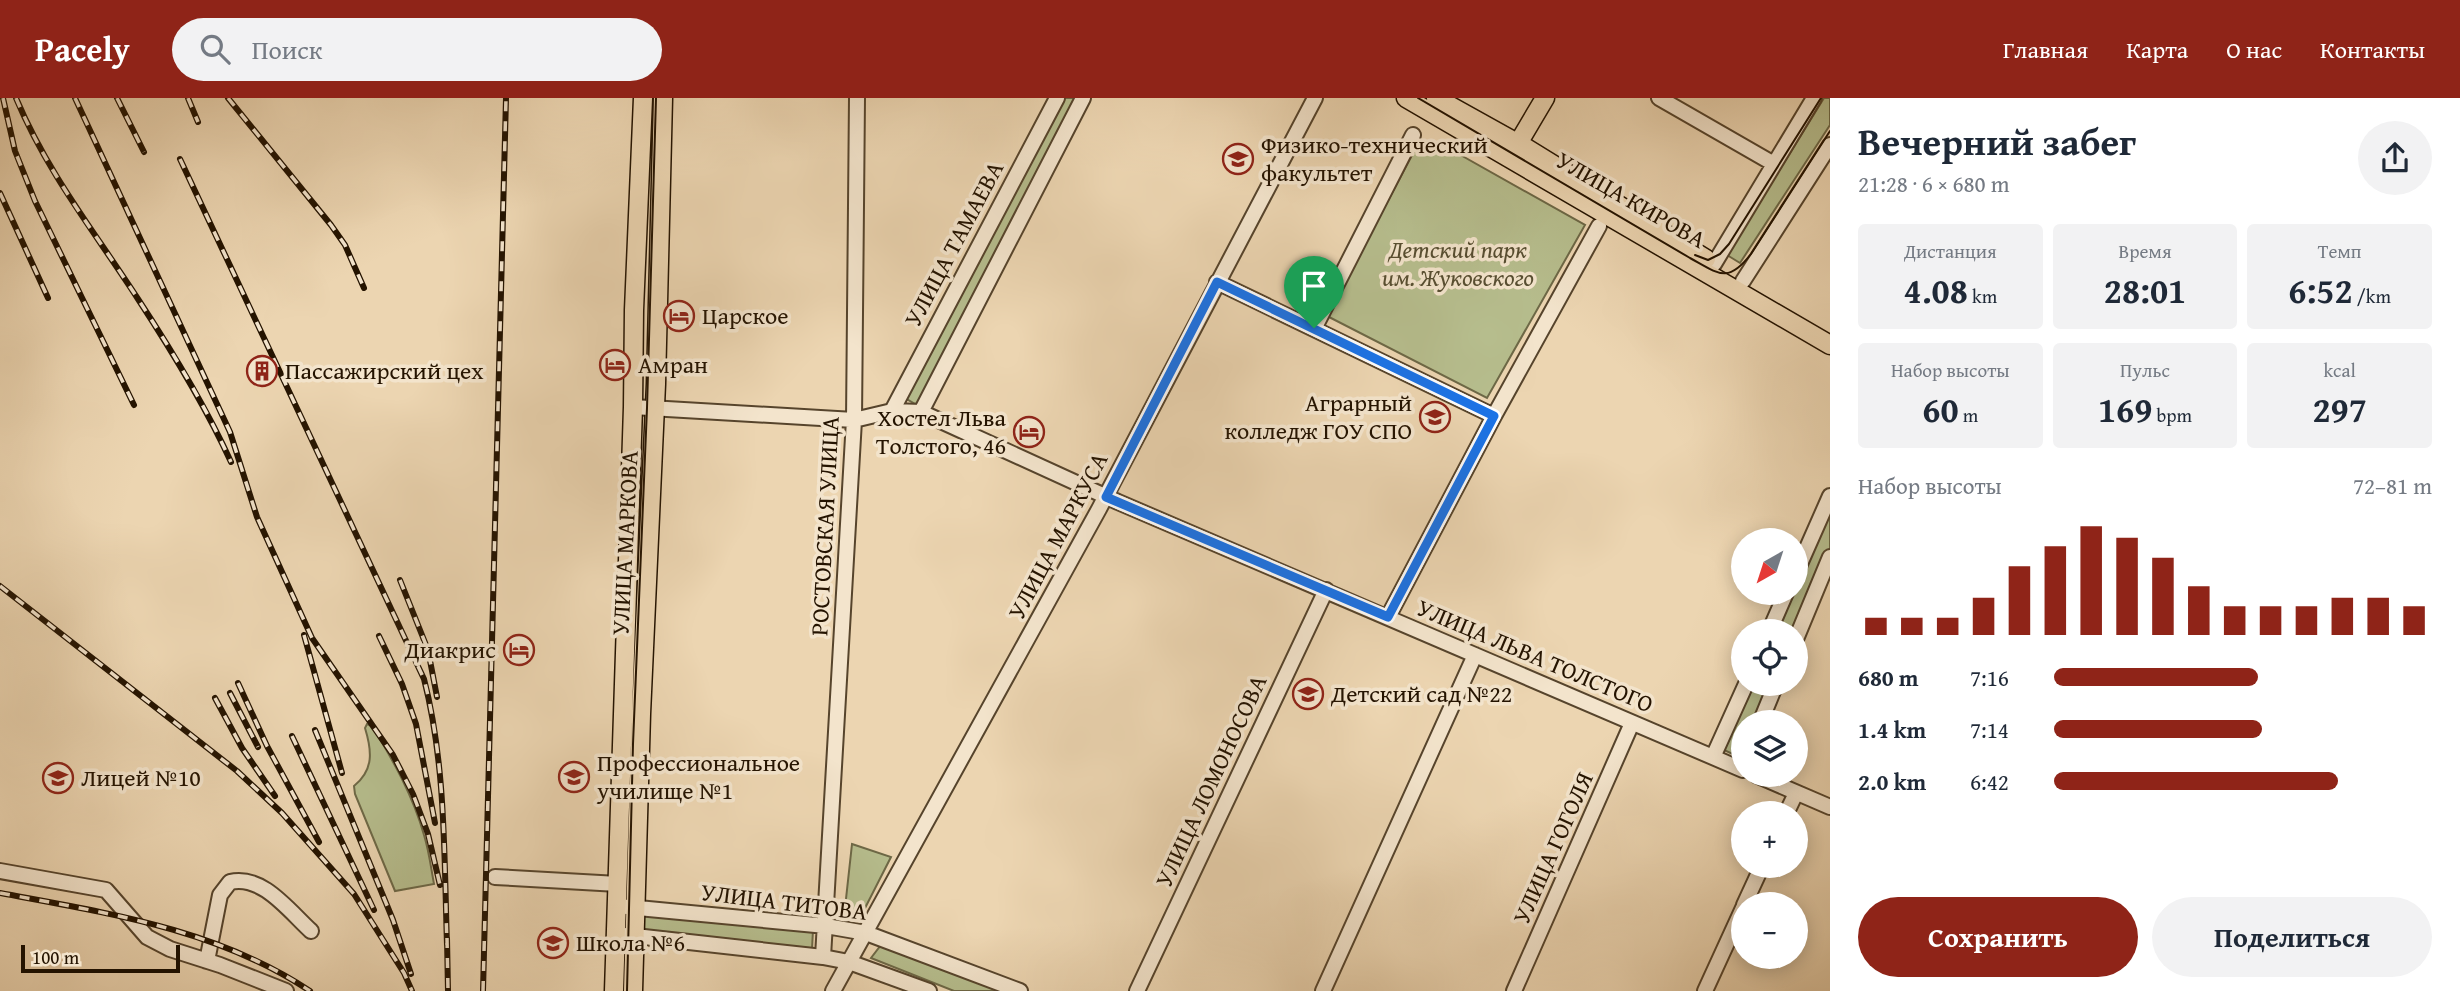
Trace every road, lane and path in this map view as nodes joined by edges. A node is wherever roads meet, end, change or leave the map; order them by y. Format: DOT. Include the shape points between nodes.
graph roads {
  1 [pos="643,98"];
  2 [pos="663,98"];
  3 [pos="858,98"];
  4 [pos="1057,98"];
  5 [pos="1083,98"];
  6 [pos="1315,98"];
  7 [pos="1406,98"];
  8 [pos="1436,98"];
  9 [pos="1545,98"];
  10 [pos="1659,98"];
  11 [pos="1814,98"];
  12 [pos="1413,135"];
  13 [pos="1830,145"];
  14 [pos="1513,151"];
  15 [pos="1774,164"];
  16 [pos="1599,226"];
  17 [pos="1714,264"];
  18 [pos="1744,281"];
  19 [pos="1217,282"];
  20 [pos="1314,328"];
  21 [pos="1830,331"];
  22 [pos="1830,345"];
  23 [pos="633,407"];
  24 [pos="655,409"];
  25 [pos="892,411"];
  26 [pos="921,412"];
  27 [pos="1494,416"];
  28 [pos="854,420"];
  29 [pos="1830,496"];
  30 [pos="1106,497"];
  31 [pos="1808,546"];
  32 [pos="1830,557"];
  33 [pos="1824,589"];
  34 [pos="1326,590"];
  35 [pos="1388,617"];
  36 [pos="1807,619"];
  37 [pos="1475,655"];
  38 [pos="1741,696"];
  39 [pos="1632,723"];
  40 [pos="1713,757"];
  41 [pos="1731,763"];
  42 [pos="1783,787"];
  43 [pos="1796,793"];
  44 [pos="1792,801"];
  45 [pos="1830,807"];
  46 [pos="0,871"];
  47 [pos="495,877"];
  48 [pos="618,884"];
  49 [pos="617,906"];
  50 [pos="635,908"];
  51 [pos="826,926"];
  52 [pos="312,931"];
  53 [pos="866,933"];
  54 [pos="1731,934"];
  55 [pos="625,935"];
  56 [pos="823,957"];
  57 [pos="207,961"];
  58 [pos="849,961"];
  59 [pos="286,991"];
  60 [pos="614,991"];
  61 [pos="633,991"];
  62 [pos="833,991"];
  63 [pos="929,991"];
  64 [pos="1020,991"];
  65 [pos="1137,991"];
  66 [pos="1323,991"];
  67 [pos="1514,991"];
  68 [pos="1704,991"];
  1 -- 23 [label="main road, УЛИЦА МАРКОВА"];
  2 -- 24 [label="main road, УЛИЦА МАРКОВА"];
  3 -- 28 [label="street, РОСТОВСКАЯ УЛИЦА"];
  4 -- 25 [label="street, УЛИЦА ТАМАЕВА"];
  5 -- 26 [label="street, УЛИЦА ТАМАЕВА"];
  6 -- 19 [label="street, УЛИЦА МАРКУСА"];
  7 -- 14 [label="main road, УЛИЦА КИРОВА"];
  8 -- 14 [label="main road, УЛИЦА КИРОВА"];
  9 -- 14 [label="main road"];
  10 -- 15 [label="street"];
  11 -- 15 [label="street"];
  12 -- 20 [label="street"];
  13 -- 18 [label="street"];
  14 -- 17 [label="main road, УЛИЦА КИРОВА"];
  14 -- 22 [label="main road, УЛИЦА КИРОВА"];
  15 -- 17 [label="street"];
  16 -- 27 [label="street"];
  17 -- 18 [label="main road, УЛИЦА КИРОВА"];
  18 -- 21 [label="main road, УЛИЦА КИРОВА"];
  19 -- 20 [label="street"];
  19 -- 30 [label="street, УЛИЦА МАРКУСА"];
  20 -- 27 [label="street"];
  23 -- 24 [label="street, УЛИЦА ЛЬВА ТОЛСТОГО"];
  23 -- 48 [label="main road, УЛИЦА МАРКОВА"];
  24 -- 28 [label="street, УЛИЦА ЛЬВА ТОЛСТОГО"];
  24 -- 50 [label="main road, УЛИЦА МАРКОВА"];
  25 -- 26 [label="street, УЛИЦА ЛЬВА ТОЛСТОГО"];
  25 -- 28 [label="street, УЛИЦА ЛЬВА ТОЛСТОГО"];
  26 -- 30 [label="street, УЛИЦА ЛЬВА ТОЛСТОГО"];
  27 -- 35 [label="street"];
  28 -- 51 [label="street, РОСТОВСКАЯ УЛИЦА"];
  29 -- 31 [label="street"];
  30 -- 34 [label="street, УЛИЦА ЛЬВА ТОЛСТОГО"];
  30 -- 53 [label="street, УЛИЦА МАРКУСА"];
  32 -- 33 [label="street"];
  33 -- 36 [label="street"];
  34 -- 35 [label="street, УЛИЦА ЛЬВА ТОЛСТОГО"];
  34 -- 65 [label="street, УЛИЦА ЛОМОНОСОВА"];
  35 -- 37 [label="street, УЛИЦА ЛЬВА ТОЛСТОГО"];
  37 -- 39 [label="street, УЛИЦА ЛЬВА ТОЛСТОГО"];
  37 -- 66 [label="street"];
  38 -- 40 [label="street"];
  39 -- 40 [label="street, УЛИЦА ЛЬВА ТОЛСТОГО"];
  39 -- 67 [label="street, УЛИЦА ГОГОЛЯ"];
  40 -- 41 [label="street, УЛИЦА ЛЬВА ТОЛСТОГО"];
  42 -- 43 [label="street"];
  43 -- 44 [label="street"];
  43 -- 45 [label="street"];
  46 -- 57 [label="street" via="106,890 147,937"];
  47 -- 48 [label="street"];
  48 -- 49 [label="main road, УЛИЦА МАРКОВА"];
  49 -- 50 [label="street, УЛИЦА ТИТОВА"];
  49 -- 55 [label="main road, УЛИЦА МАРКОВА"];
  50 -- 51 [label="street, УЛИЦА ТИТОВА"];
  50 -- 55 [label="main road, УЛИЦА МАРКОВА"];
  51 -- 53 [label="street, УЛИЦА ТИТОВА"];
  51 -- 56 [label="street, РОСТОВСКАЯ УЛИЦА"];
  52 -- 57 [label="street" via="251,881 230,882 220,895"];
  53 -- 58 [label="street, УЛИЦА МАРКУСА"];
  53 -- 64 [label="street, УЛИЦА ТИТОВА"];
  54 -- 68 [label="street"];
  55 -- 56 [label="street, УЛИЦА ТИТОВА"];
  55 -- 60 [label="main road, УЛИЦА МАРКОВА"];
  55 -- 61 [label="main road, УЛИЦА МАРКОВА"];
  56 -- 58 [label="street, УЛИЦА ТИТОВА"];
  57 -- 59 [label="street"];
  58 -- 62 [label="street, УЛИЦА МАРКУСА"];
  58 -- 63 [label="street, УЛИЦА ТИТОВА"];
}
